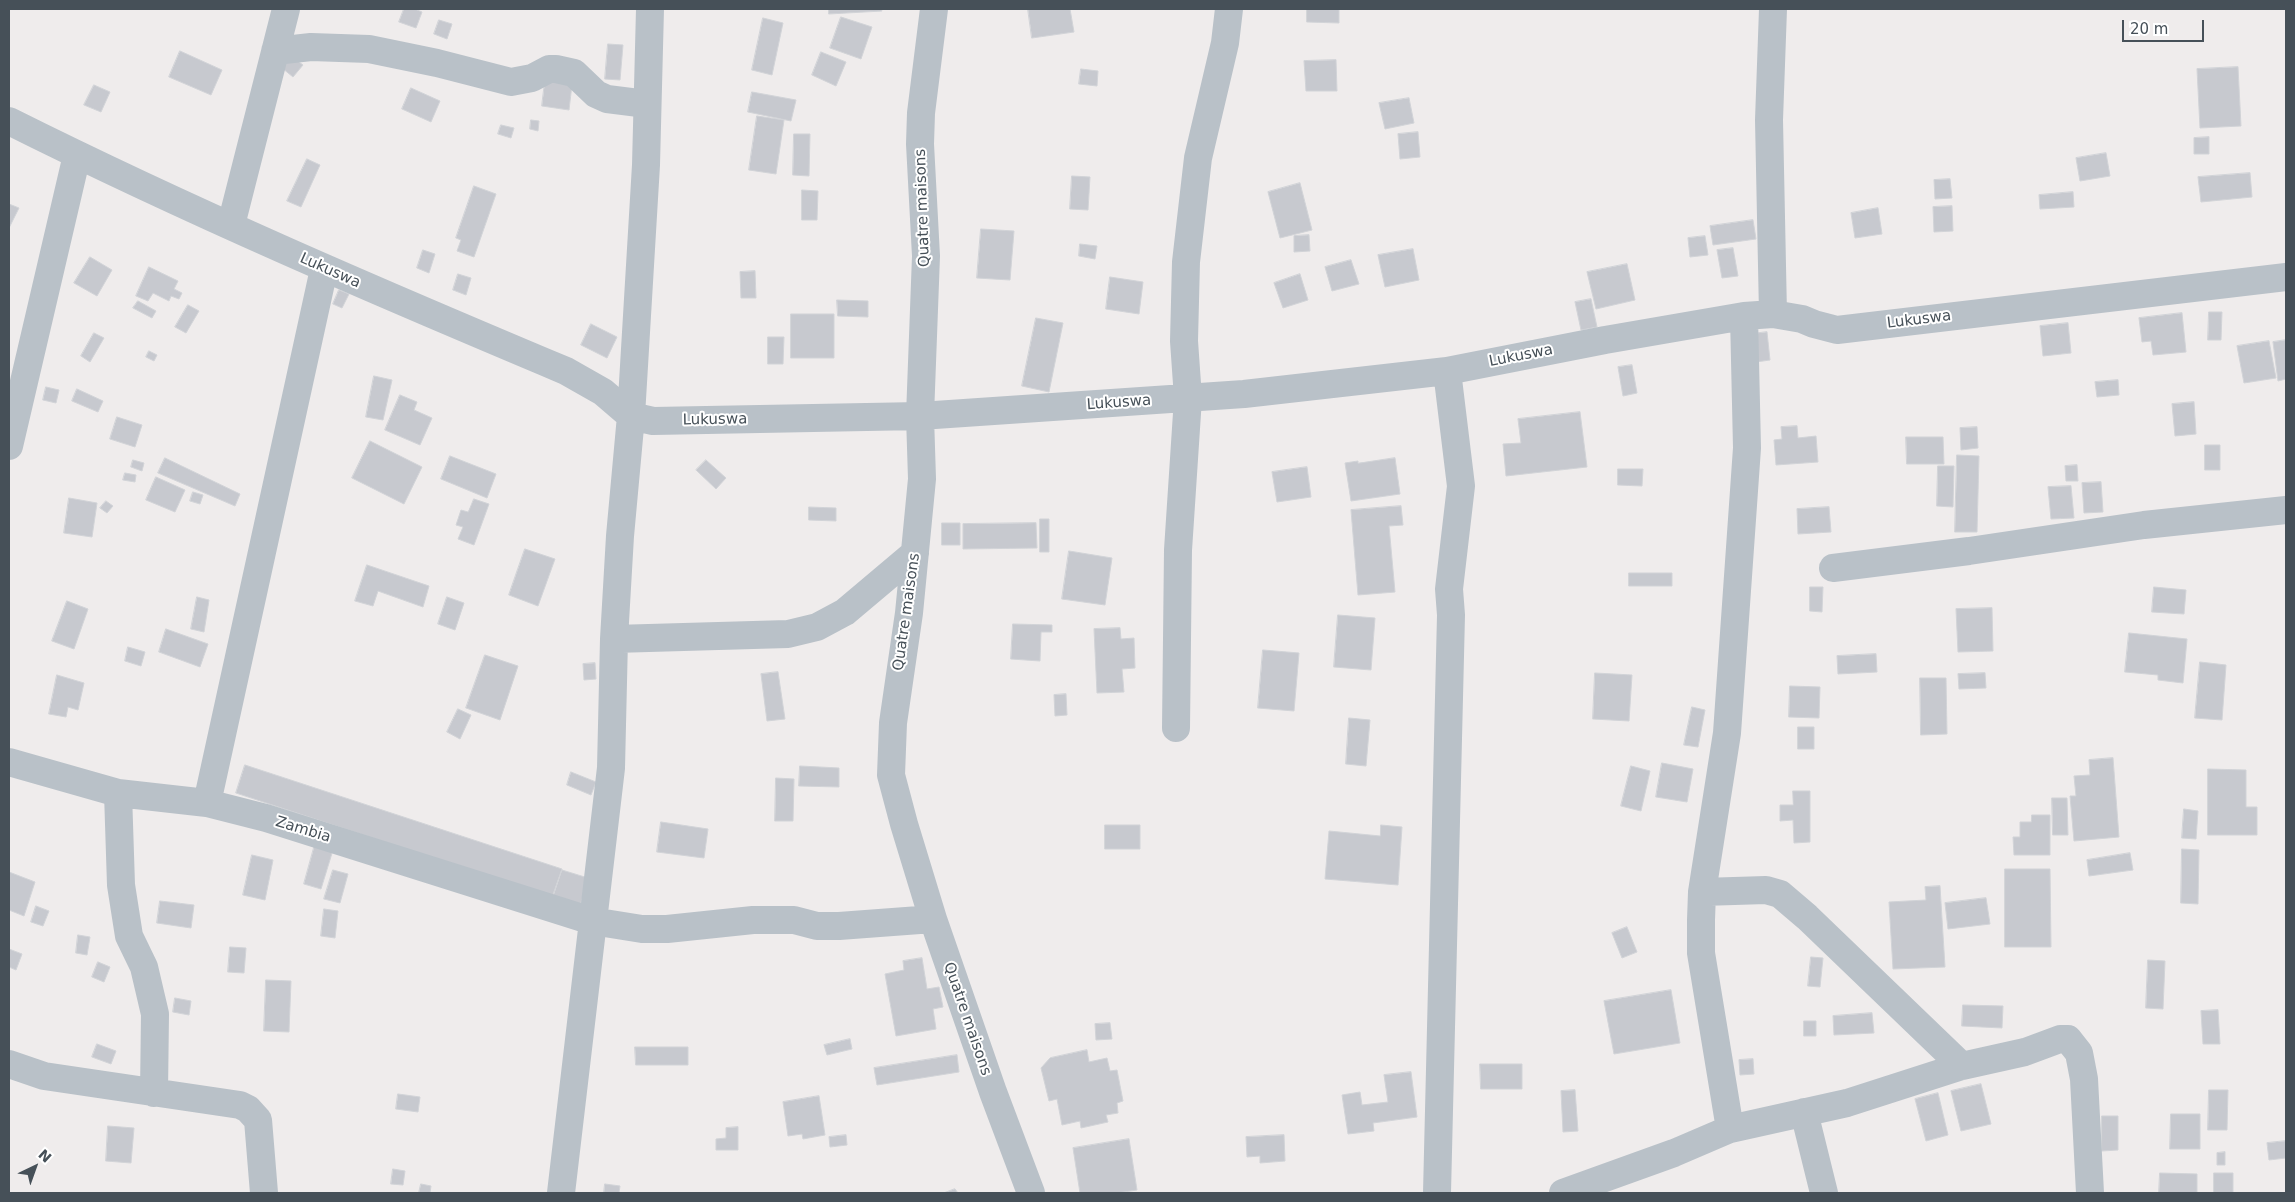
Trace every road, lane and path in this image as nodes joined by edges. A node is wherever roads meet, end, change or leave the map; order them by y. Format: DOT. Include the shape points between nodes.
graph roads {
  1 [pos="286,9"];
  2 [pos="650,9"];
  3 [pos="934,9"];
  4 [pos="1229,9"];
  5 [pos="1773,9"];
  6 [pos="275,51"];
  7 [pos="647,104"];
  8 [pos="9,121"];
  9 [pos="77,155"];
  10 [pos="231,225"];
  11 [pos="324,269"];
  12 [pos="2286,277"];
  13 [pos="1773,314"];
  14 [pos="1744,316"];
  15 [pos="1447,371"];
  16 [pos="1188,398"];
  17 [pos="631,416"];
  18 [pos="920,416"];
  19 [pos="10,435"];
  20 [pos="2286,510"];
  21 [pos="915,553"];
  22 [pos="1833,568"];
  23 [pos="614,639"];
  24 [pos="1176,728"];
  25 [pos="9,762"];
  26 [pos="118,793"];
  27 [pos="207,803"];
  28 [pos="1702,892"];
  29 [pos="933,919"];
  30 [pos="592,921"];
  31 [pos="9,1064"];
  32 [pos="1962,1066"];
  33 [pos="154,1093"];
  34 [pos="1804,1112"];
  35 [pos="1730,1129"];
  36 [pos="264,1193"];
  37 [pos="561,1193"];
  38 [pos="1031,1193"];
  39 [pos="1436,1193"];
  40 [pos="1563,1193"];
  41 [pos="1824,1193"];
  42 [pos="2090,1193"];
  1 -- 6 [label="street"];
  2 -- 7 [label="street"];
  3 -- 18 [label="street, Quatre maisons" via="921,113 926,256"];
  4 -- 16 [label="street" via="1225,43 1198,158 1186,262 1184,341"];
  5 -- 13 [label="street" via="1769,120"];
  6 -- 7 [label="street" via="311,47 369,49 511,82 556,69 574,73 596,94 607,99"];
  6 -- 10 [label="street"];
  7 -- 17 [label="street"];
  8 -- 9 [label="street, Lukuswa"];
  9 -- 10 [label="street, Lukuswa"];
  9 -- 19 [label="street"];
  10 -- 11 [label="street, Lukuswa"];
  11 -- 17 [label="street, Lukuswa" via="586,381"];
  11 -- 27 [label="street"];
  12 -- 13 [label="street, Lukuswa" via="1837,330"];
  13 -- 14 [label="street, Lukuswa"];
  14 -- 15 [label="street, Lukuswa"];
  14 -- 28 [label="street" via="1747,448 1727,733"];
  15 -- 16 [label="street, Lukuswa"];
  15 -- 39 [label="street" via="1461,486 1449,589"];
  16 -- 18 [label="street, Lukuswa"];
  16 -- 24 [label="street" via="1178,550"];
  17 -- 18 [label="street, Lukuswa" via="653,421"];
  17 -- 23 [label="street"];
  18 -- 21 [label="street, Quatre maisons" via="922,479"];
  20 -- 22 [label="street" via="2144,525"];
  21 -- 23 [label="street" via="845,612 818,627 788,634"];
  21 -- 29 [label="street, Quatre maisons" via="893,723 892,775"];
  23 -- 30 [label="street" via="611,768"];
  25 -- 26 [label="street, Zambia"];
  26 -- 27 [label="street, Zambia"];
  26 -- 33 [label="street" via="121,885 129,936 144,967 155,1014"];
  27 -- 30 [label="street, Zambia" via="266,818"];
  28 -- 32 [label="street" via="1752,889 1780,894"];
  28 -- 35 [label="street" via="1701,954"];
  29 -- 30 [label="street, Zambia" via="839,926 817,926 794,920 753,920 667,929 642,929"];
  29 -- 38 [label="street, Quatre maisons"];
  30 -- 37 [label="street"];
  31 -- 33 [label="street" via="44,1076"];
  32 -- 34 [label="street" via="1847,1103"];
  32 -- 42 [label="street" via="2025,1052 2060,1039 2073,1043 2079,1053 2084,1079"];
  33 -- 36 [label="street" via="240,1105 253,1113 258,1120"];
  34 -- 35 [label="street"];
  34 -- 41 [label="street"];
  35 -- 40 [label="street"];
}
